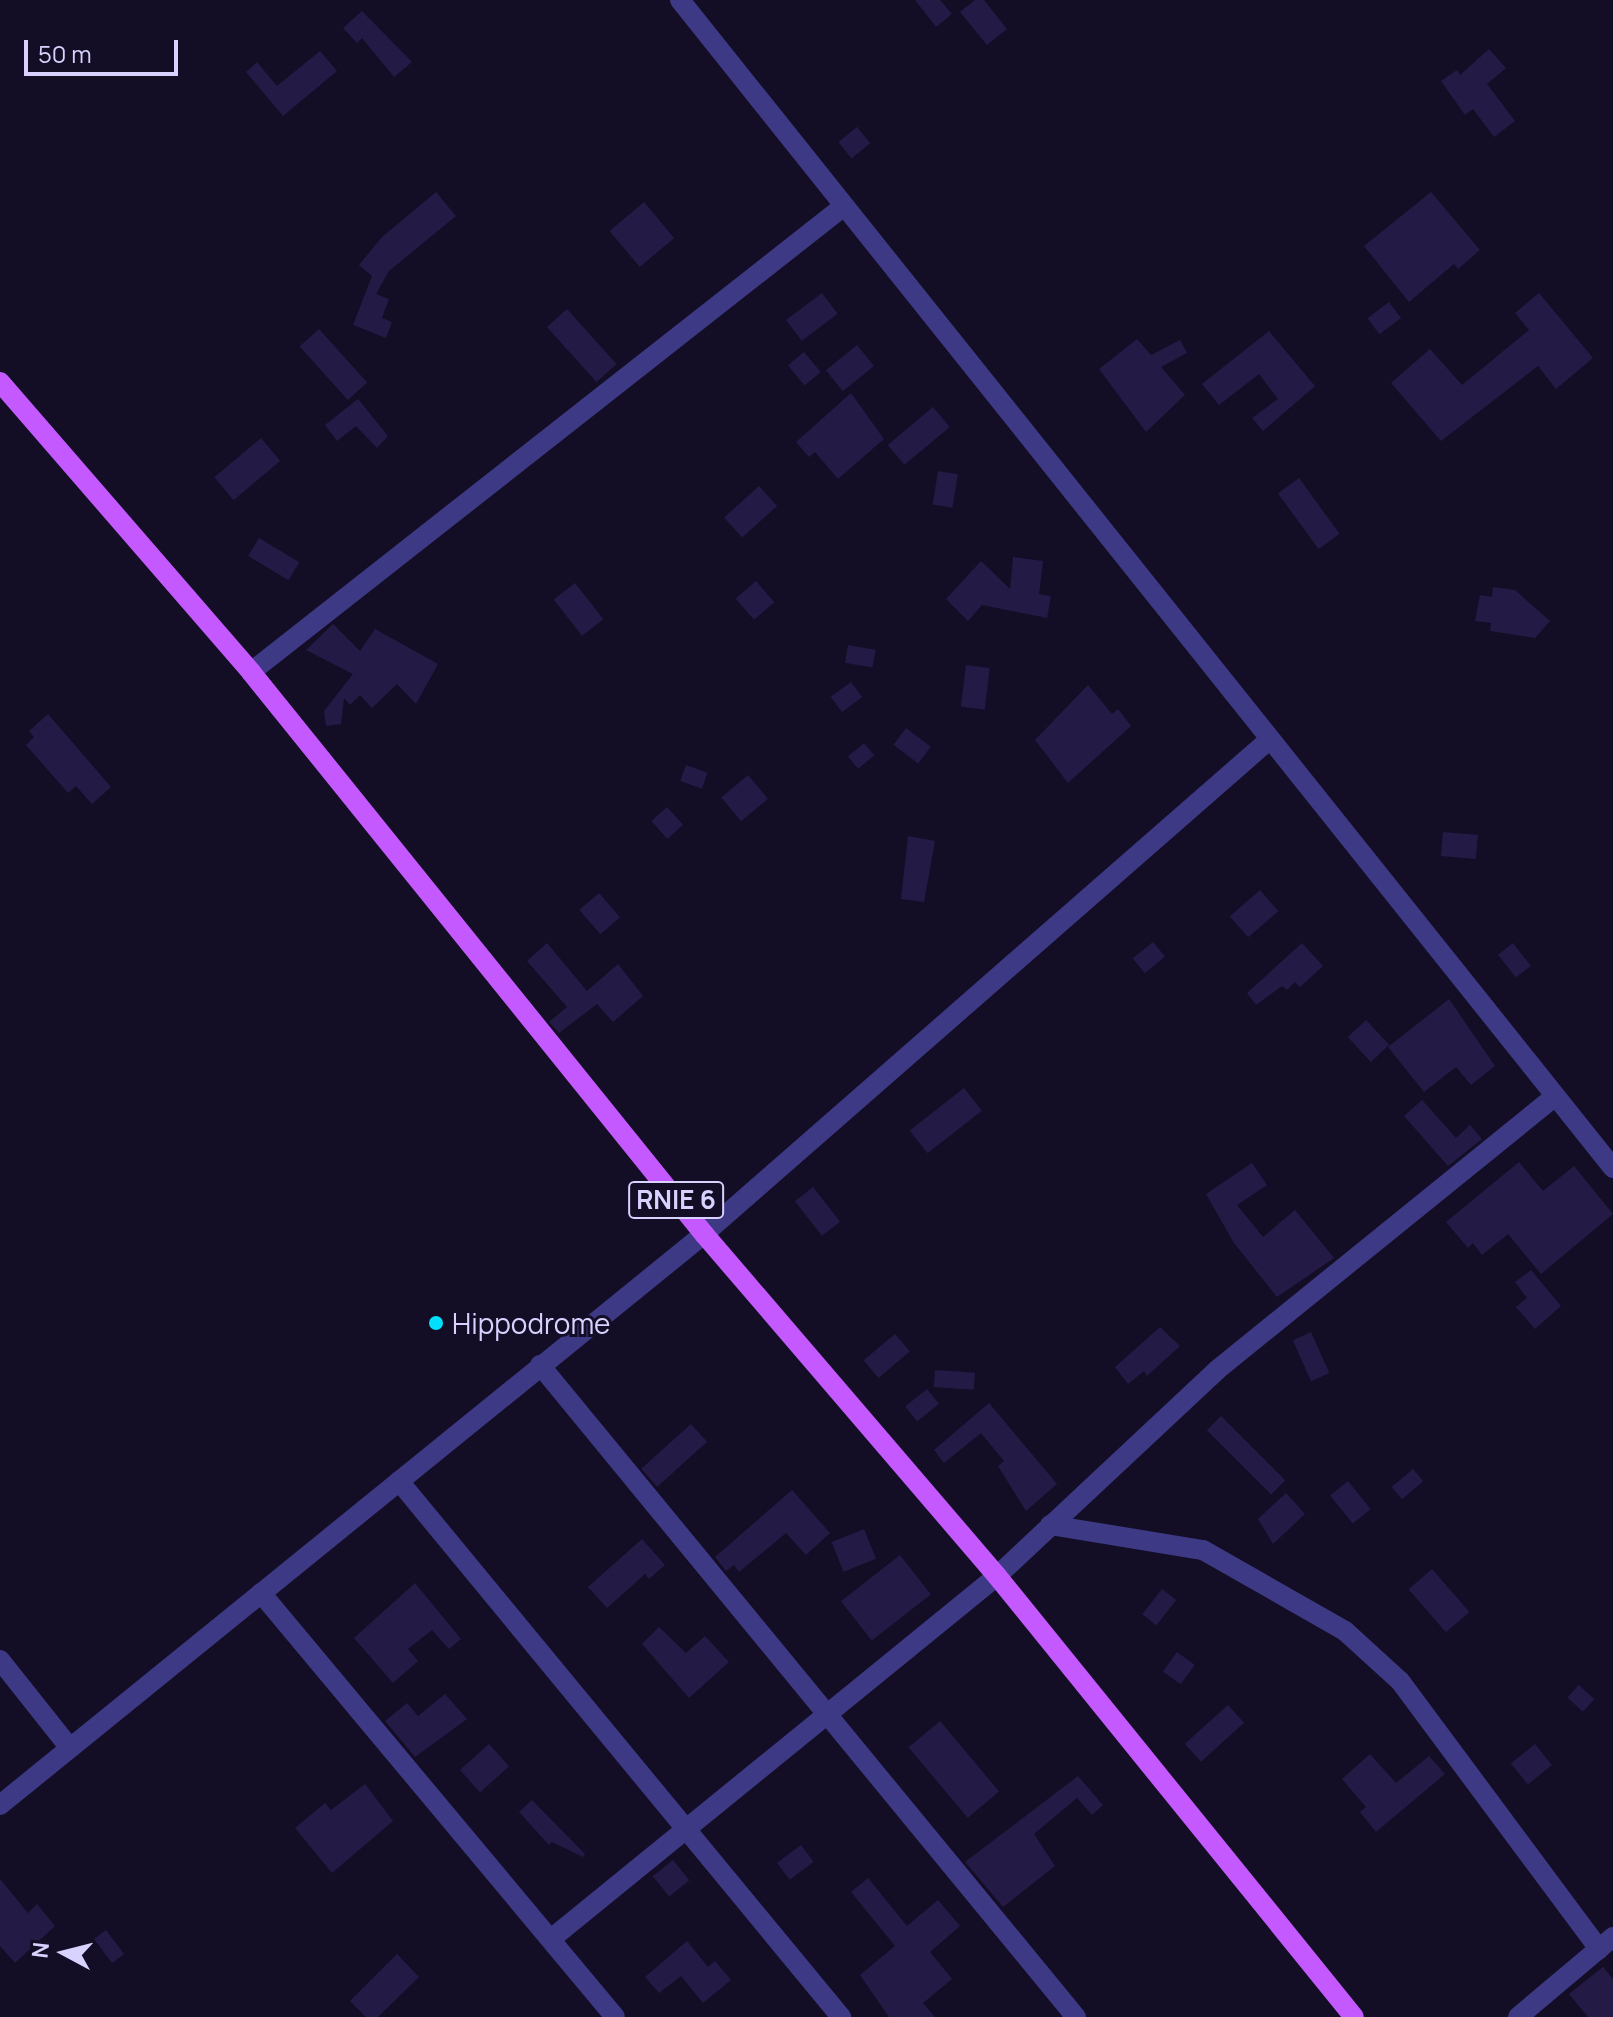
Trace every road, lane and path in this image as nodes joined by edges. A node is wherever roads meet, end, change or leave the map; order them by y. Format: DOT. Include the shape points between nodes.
graph roads {
  1 [pos="680,0"];
  2 [pos="844,206"];
  3 [pos="0,382"];
  4 [pos="251,672"];
  5 [pos="1270,739"];
  6 [pos="1555,1096"];
  7 [pos="1613,1168"];
  8 [pos="704,1234"];
  9 [pos="540,1365"];
  10 [pos="399,1481"];
  11 [pos="1050,1525"];
  12 [pos="997,1576"];
  13 [pos="261,1593"];
  14 [pos="0,1660"];
  15 [pos="827,1714"];
  16 [pos="70,1748"];
  17 [pos="0,1805"];
  18 [pos="686,1829"];
  19 [pos="551,1939"];
  20 [pos="1607,1946"];
  21 [pos="615,2017"];
  22 [pos="841,2017"];
  23 [pos="1076,2017"];
  24 [pos="1354,2017"];
  25 [pos="1518,2017"];
  1 -- 2 [label="street"];
  2 -- 4 [label="street"];
  2 -- 5 [label="street"];
  3 -- 4 [label="main road, RNIE 6"];
  4 -- 8 [label="main road, RNIE 6"];
  5 -- 6 [label="street"];
  5 -- 8 [label="street"];
  6 -- 7 [label="street"];
  6 -- 11 [label="street" via="1217,1370"];
  8 -- 9 [label="street"];
  8 -- 12 [label="main road, RNIE 6"];
  9 -- 10 [label="street"];
  9 -- 15 [label="street"];
  10 -- 13 [label="street"];
  10 -- 18 [label="street"];
  11 -- 12 [label="street"];
  11 -- 20 [label="street" via="1203,1550 1345,1631 1400,1681"];
  12 -- 15 [label="street"];
  12 -- 24 [label="main road, RNIE 6"];
  13 -- 16 [label="street"];
  13 -- 19 [label="street"];
  14 -- 16 [label="street"];
  15 -- 18 [label="street"];
  15 -- 23 [label="street"];
  16 -- 17 [label="street"];
  18 -- 19 [label="street"];
  18 -- 22 [label="street"];
  19 -- 21 [label="street"];
  20 -- 25 [label="street"];
}
